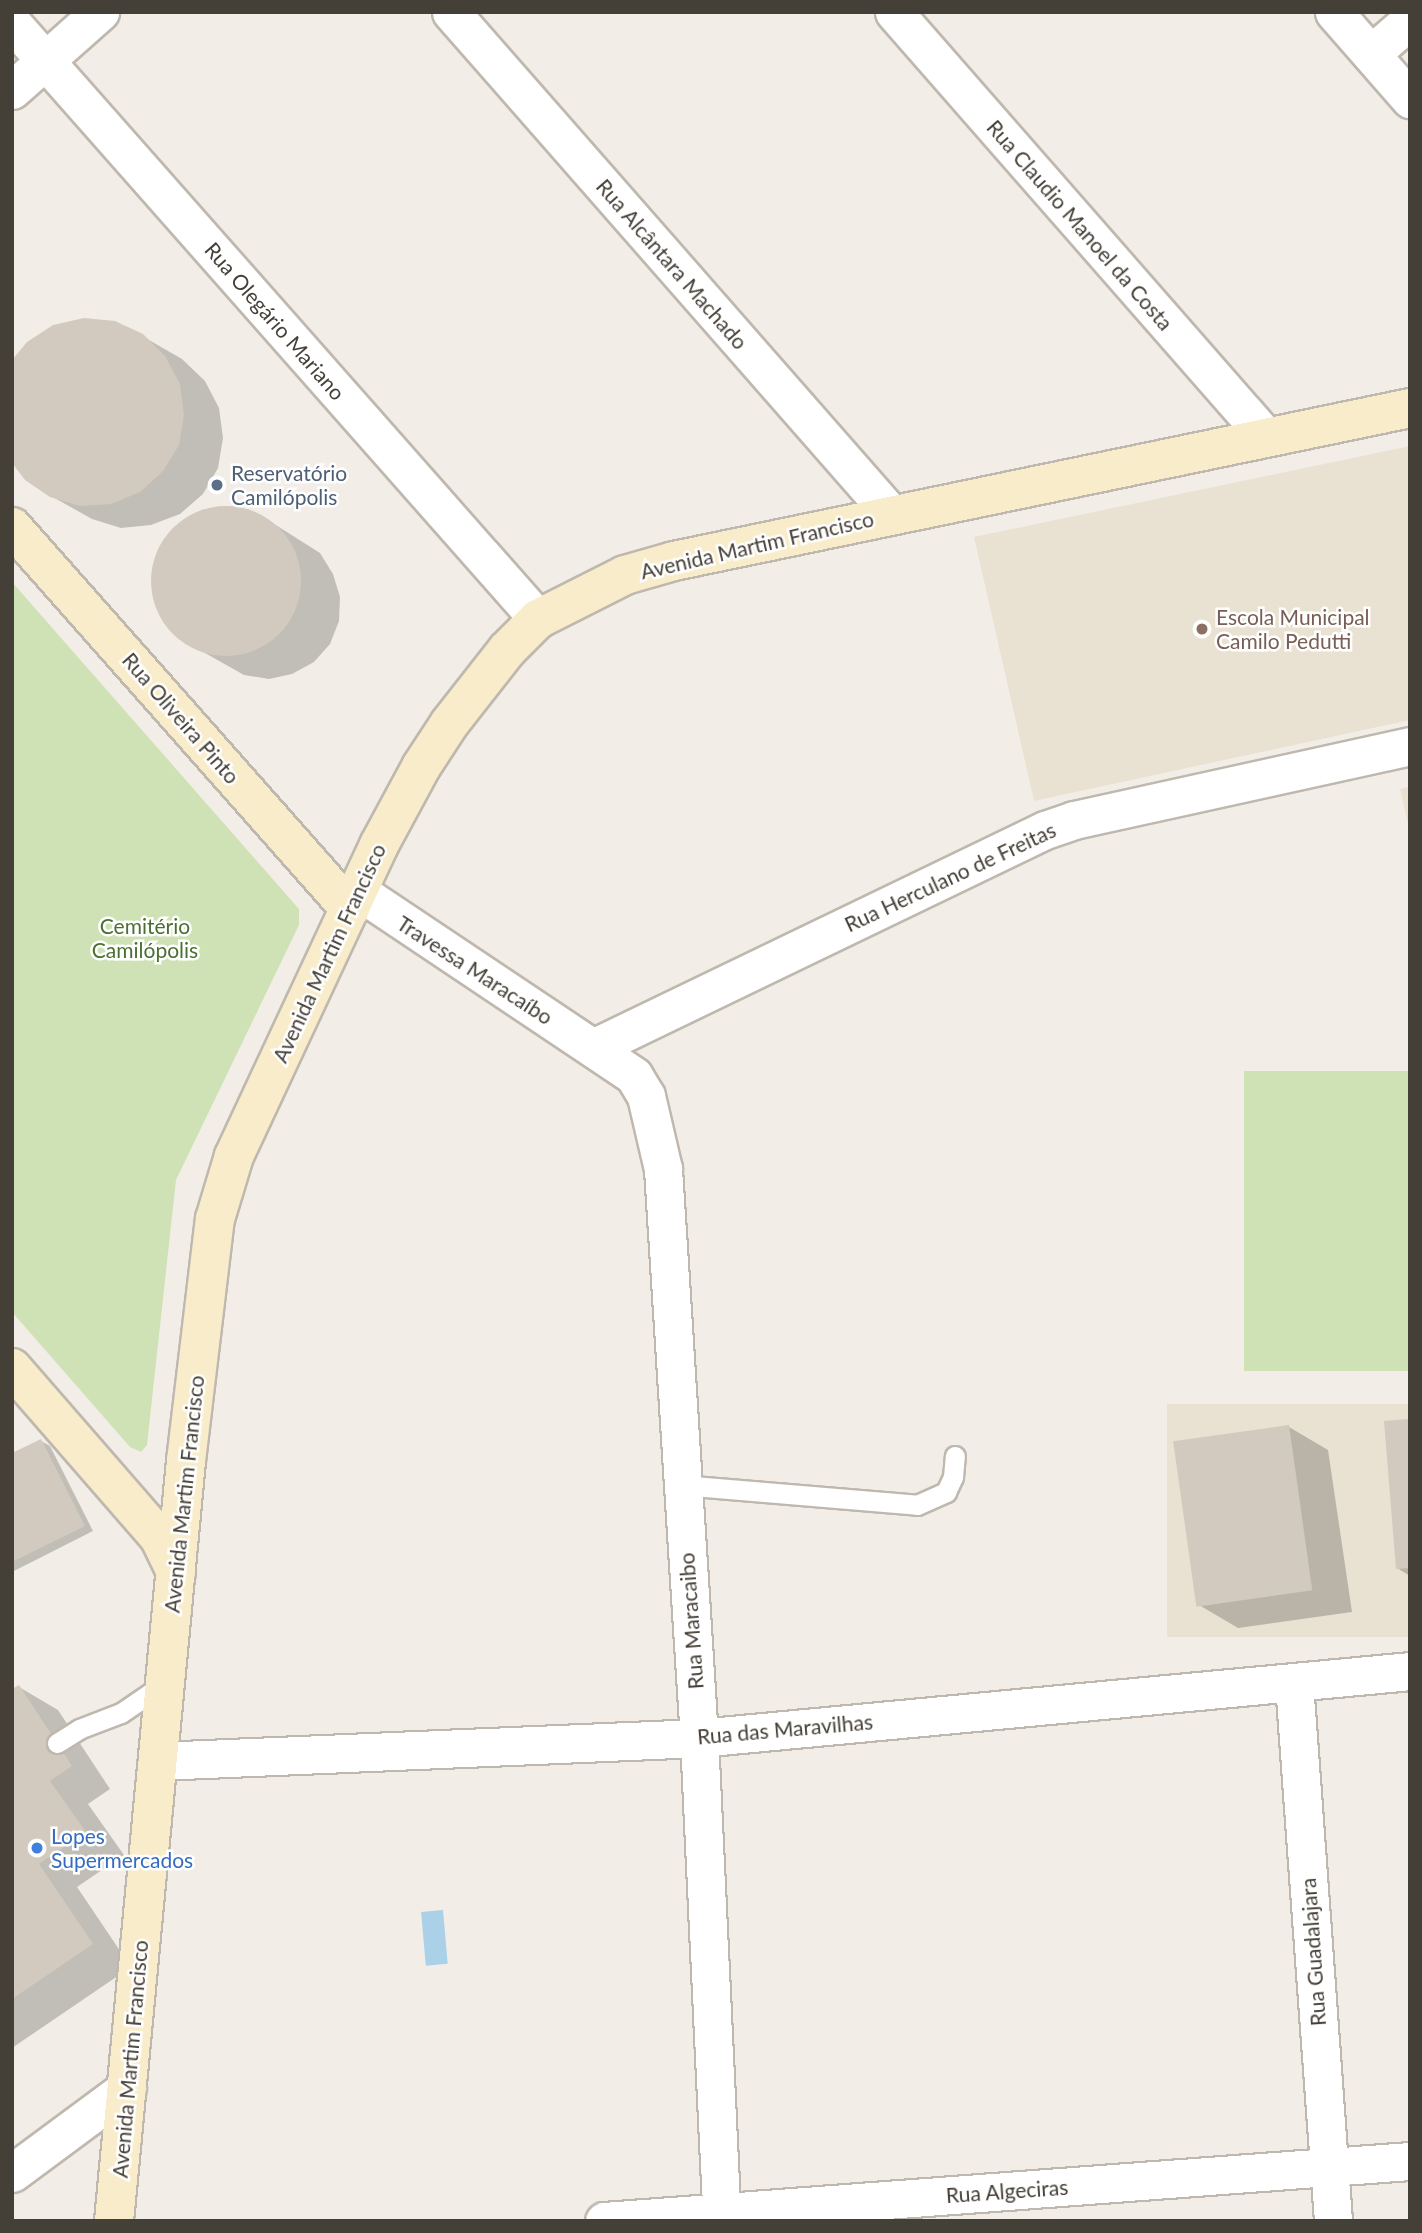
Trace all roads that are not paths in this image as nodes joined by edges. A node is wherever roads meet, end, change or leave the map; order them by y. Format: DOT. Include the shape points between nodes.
graph roads {
  1 [pos="100,12"];
  2 [pos="451,12"];
  3 [pos="894,12"];
  4 [pos="1334,12"];
  5 [pos="1410,20"];
  6 [pos="12,23"];
  7 [pos="1371,54"];
  8 [pos="46,60"];
  9 [pos="12,90"];
  10 [pos="1410,99"];
  11 [pos="1410,408"];
  12 [pos="1266,437"];
  13 [pos="892,515"];
  14 [pos="12,527"];
  15 [pos="538,619"];
  16 [pos="1410,746"];
  17 [pos="354,900"];
  18 [pos="593,1048"];
  19 [pos="13,1369"];
  20 [pos="955,1456"];
  21 [pos="186,1461"];
  22 [pos="107,1476"];
  23 [pos="681,1485"];
  24 [pos="176,1572"];
  25 [pos="1410,1671"];
  26 [pos="165,1683"];
  27 [pos="1294,1683"];
  28 [pos="699,1738"];
  29 [pos="57,1743"];
  30 [pos="158,1761"];
  31 [pos="127,2088"];
  32 [pos="1410,2161"];
  33 [pos="1329,2167"];
  34 [pos="12,2173"];
  35 [pos="722,2216"];
  36 [pos="114,2221"];
  37 [pos="604,2221"];
  38 [pos="1333,2221"];
  1 -- 8 [label="street"];
  2 -- 13 [label="street, Rua Alcântara Machado"];
  3 -- 12 [label="street, Rua Claudio Manoel da Costa"];
  4 -- 7 [label="street"];
  5 -- 7 [label="street"];
  6 -- 8 [label="street, Rua Olegário Mariano"];
  7 -- 10 [label="street"];
  8 -- 9 [label="street"];
  8 -- 15 [label="street, Rua Olegário Mariano"];
  11 -- 12 [label="main road, Avenida Martim Francisco"];
  12 -- 13 [label="main road, Avenida Martim Francisco"];
  13 -- 15 [label="main road, Avenida Martim Francisco" via="662,564 612,581"];
  14 -- 17 [label="main road, Rua Oliveira Pinto"];
  15 -- 17 [label="main road, Avenida Martim Francisco" via="507,650 449,724 400,804"];
  16 -- 18 [label="street, Rua Herculano de Freitas" via="1045,830"];
  17 -- 18 [label="street, Travessa Maracaíbo"];
  17 -- 21 [label="main road, Avenida Martim Francisco" via="227,1174 215,1219"];
  18 -- 23 [label="street, Rua Maracaibo" via="642,1086 663,1169"];
  19 -- 22 [label="main road"];
  20 -- 23 [label="lane" via="946,1492 917,1505"];
  21 -- 22 [label="main road" via="156,1481 131,1483"];
  21 -- 24 [label="main road, Avenida Martim Francisco"];
  22 -- 24 [label="main road" via="159,1537"];
  23 -- 28 [label="street, Rua Maracaibo"];
  24 -- 26 [label="main road, Avenida Martim Francisco"];
  25 -- 27 [label="street, Rua das Maravilhas"];
  26 -- 29 [label="lane" via="121,1713"];
  26 -- 30 [label="main road, Avenida Martim Francisco"];
  27 -- 28 [label="street, Rua das Maravilhas"];
  27 -- 33 [label="street, Rua Guadalajara"];
  28 -- 30 [label="street, Rua das Maravilhas"];
  28 -- 35 [label="street, Rua Maracaibo"];
  30 -- 31 [label="main road, Avenida Martim Francisco"];
  31 -- 34 [label="street"];
  31 -- 36 [label="main road, Avenida Martim Francisco"];
  32 -- 33 [label="street, Rua Algeciras"];
  33 -- 35 [label="street, Rua Algeciras"];
  33 -- 38 [label="street, Rua Guadalajara"];
  35 -- 37 [label="street, Rua Algeciras"];
}
